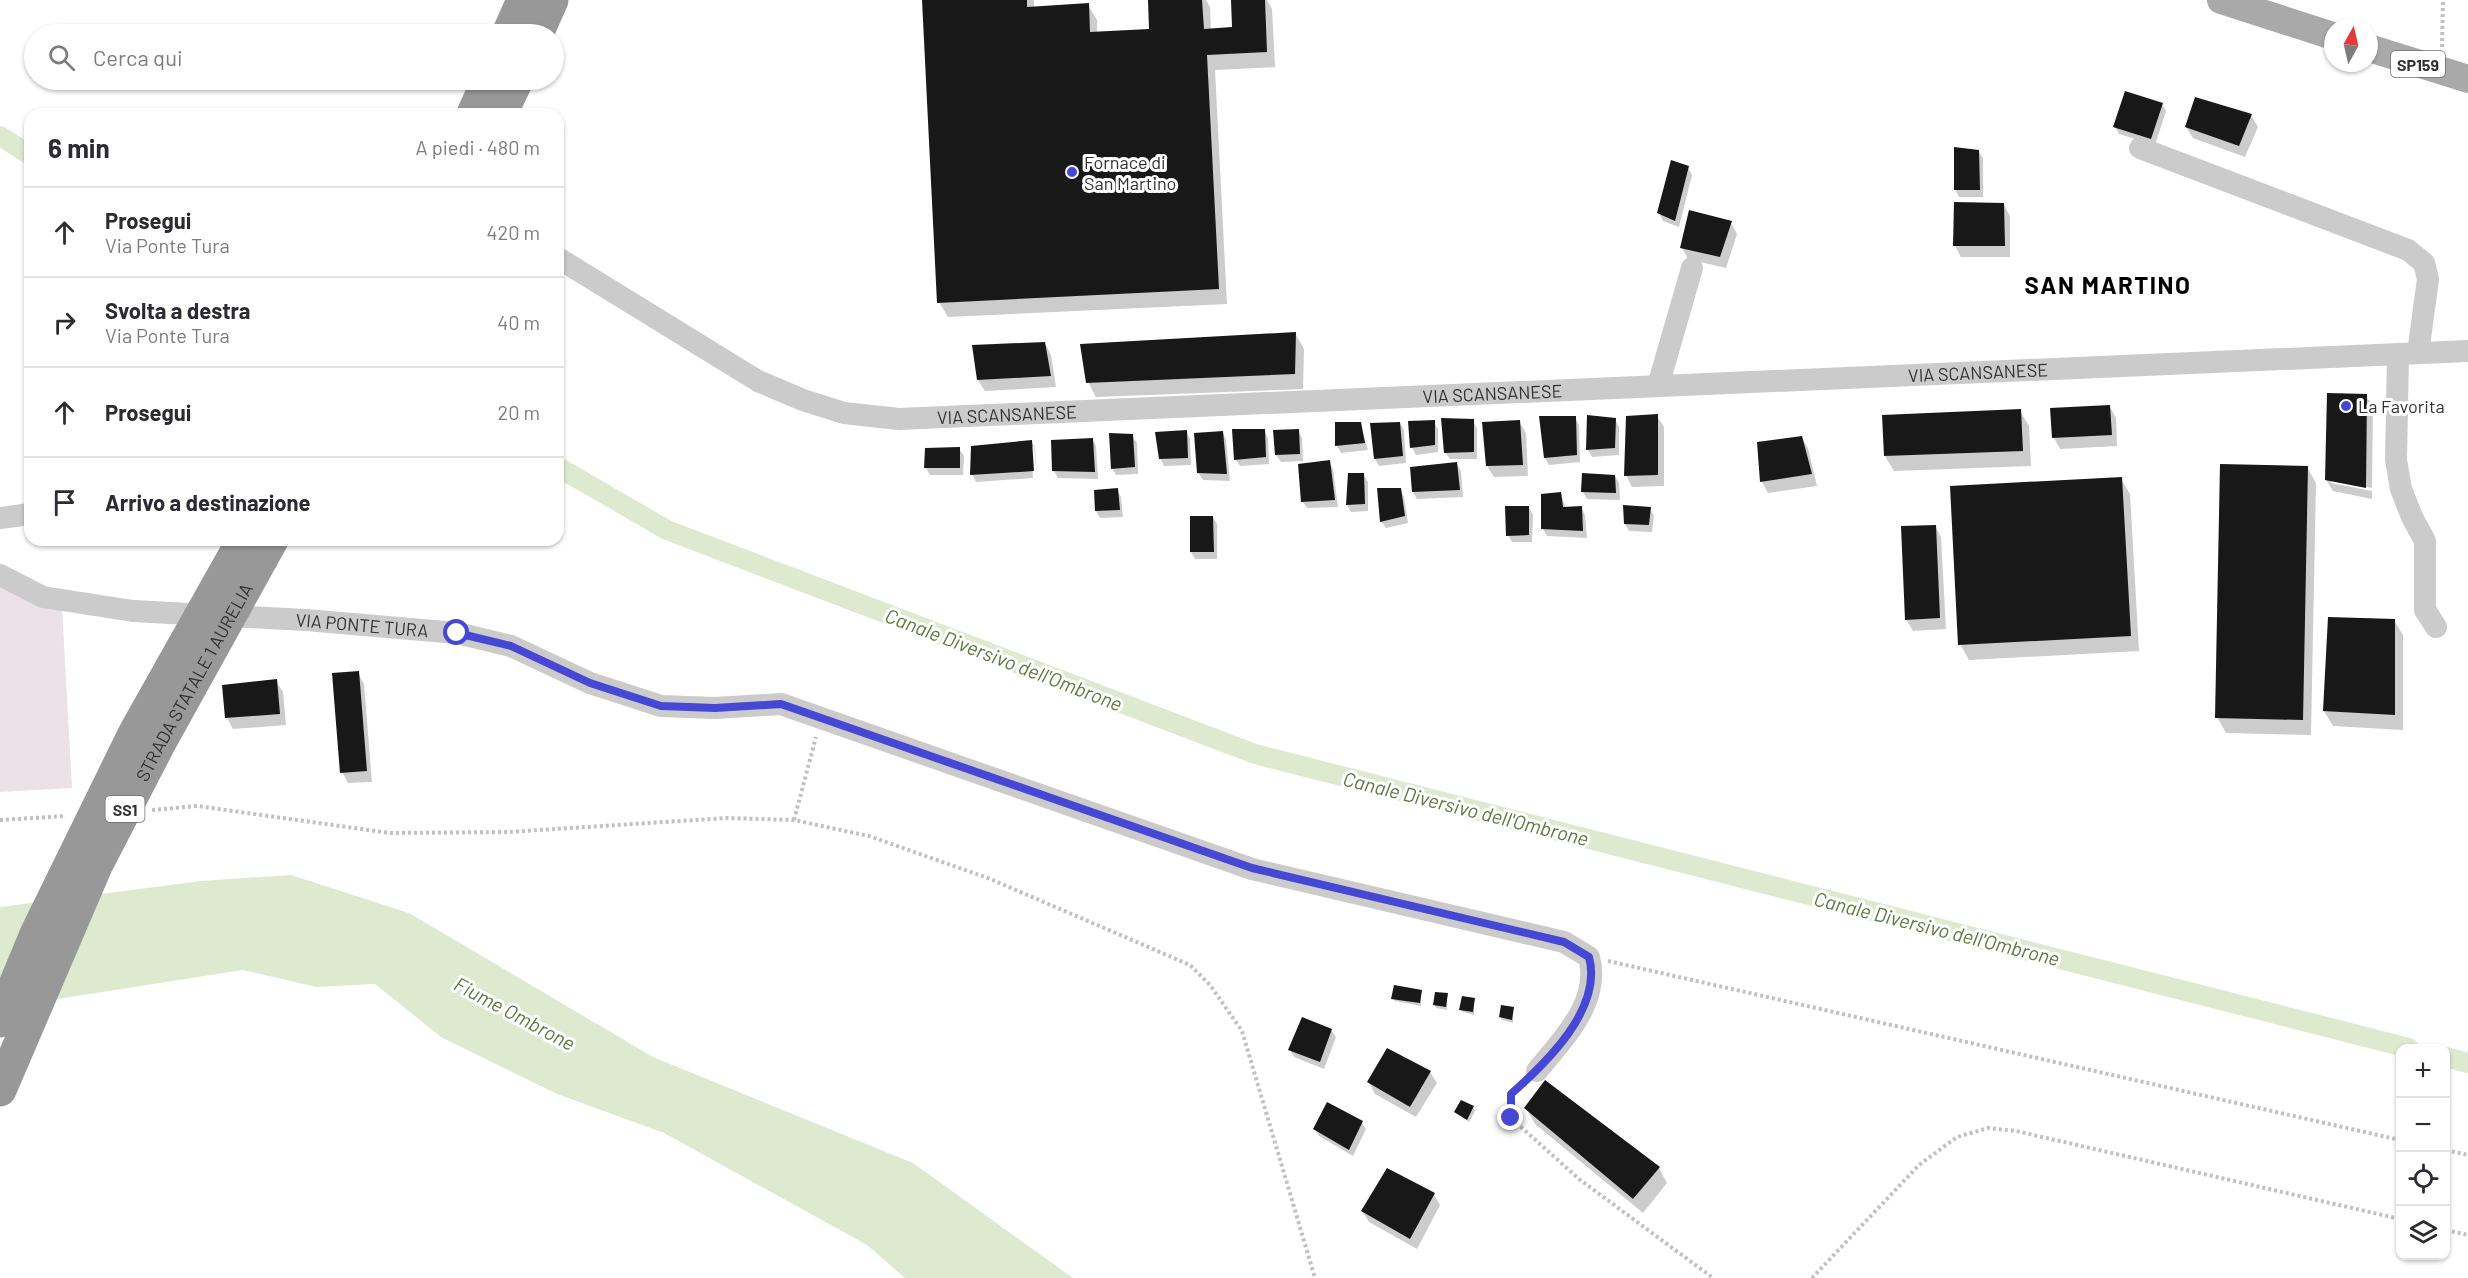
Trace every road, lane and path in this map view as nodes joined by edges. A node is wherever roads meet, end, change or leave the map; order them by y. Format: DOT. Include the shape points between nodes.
graph roads {
  1 [pos="523,0"];
  2 [pos="552,0"];
  3 [pos="2222,0"];
  4 [pos="2443,0"];
  5 [pos="512,24"];
  6 [pos="541,24"];
  7 [pos="2324,33"];
  8 [pos="2378,51"];
  9 [pos="2455,76"];
  10 [pos="483,90"];
  11 [pos="512,90"];
  12 [pos="475,108"];
  13 [pos="504,108"];
  14 [pos="2140,148"];
  15 [pos="564,262"];
  16 [pos="1692,268"];
  17 [pos="2468,351"];
  18 [pos="2408,353"];
  19 [pos="1658,386"];
  20 [pos="24,515"];
  21 [pos="0,518"];
  22 [pos="240,546"];
  23 [pos="269,546"];
  24 [pos="0,575"];
  25 [pos="2436,627"];
  26 [pos="816,739"];
  27 [pos="151,810"];
  28 [pos="69,815"];
  29 [pos="0,820"];
  30 [pos="794,820"];
  31 [pos="1591,964"];
  32 [pos="0,1021"];
  33 [pos="1537,1071"];
  34 [pos="0,1090"];
  35 [pos="2396,1139"];
  36 [pos="2450,1151"];
  37 [pos="2468,1155"];
  38 [pos="2396,1219"];
  39 [pos="2450,1231"];
  40 [pos="2468,1235"];
  41 [pos="1315,1278"];
  42 [pos="1713,1278"];
  43 [pos="1812,1278"];
  1 -- 5 [label="highway"];
  2 -- 6 [label="highway"];
  3 -- 7 [label="main road"];
  4 -- 9 [label="path"];
  8 -- 9 [label="main road, SP159"];
  10 -- 12 [label="highway"];
  11 -- 13 [label="highway"];
  14 -- 18 [label="street" via="2408,250 2424,263 2428,279"];
  15 -- 19 [label="street, VIA SCANSANESE" via="758,381 844,413 899,419"];
  16 -- 19 [label="street"];
  17 -- 18 [label="street, VIA SCANSANESE"];
  18 -- 19 [label="street, VIA SCANSANESE"];
  18 -- 25 [label="street" via="2396,460 2401,489 2425,541 2424,610"];
  20 -- 21 [label="street"];
  22 -- 32 [label="highway, STRADA STATALE 1 AURELIA / SS1, bridge" via="135,732 40,924"];
  23 -- 34 [label="highway, STRADA STATALE 1 AURELIA / SS1, bridge" via="96,866"];
  24 -- 31 [label="street, VIA PONTE TURA" via="43,597 133,611 457,633 511,646 590,683 661,706 781,704 1252,868 1564,942"];
  26 -- 30 [label="path"];
  27 -- 30 [label="path" via="197,806 390,833 508,832 727,818"];
  28 -- 29 [label="path"];
  30 -- 41 [label="path" via="869,836 988,878 1190,965 1210,985 1242,1031"];
  31 -- 33 [label="street" via="1581,1017"];
  31 -- 35 [label="path"];
  33 -- 42 [label="path" via="1511,1094 1511,1118 1579,1179"];
  36 -- 37 [label="path"];
  38 -- 43 [label="path" via="2016,1131 1988,1128 1957,1137 1919,1165"];
  39 -- 40 [label="path"];
}
